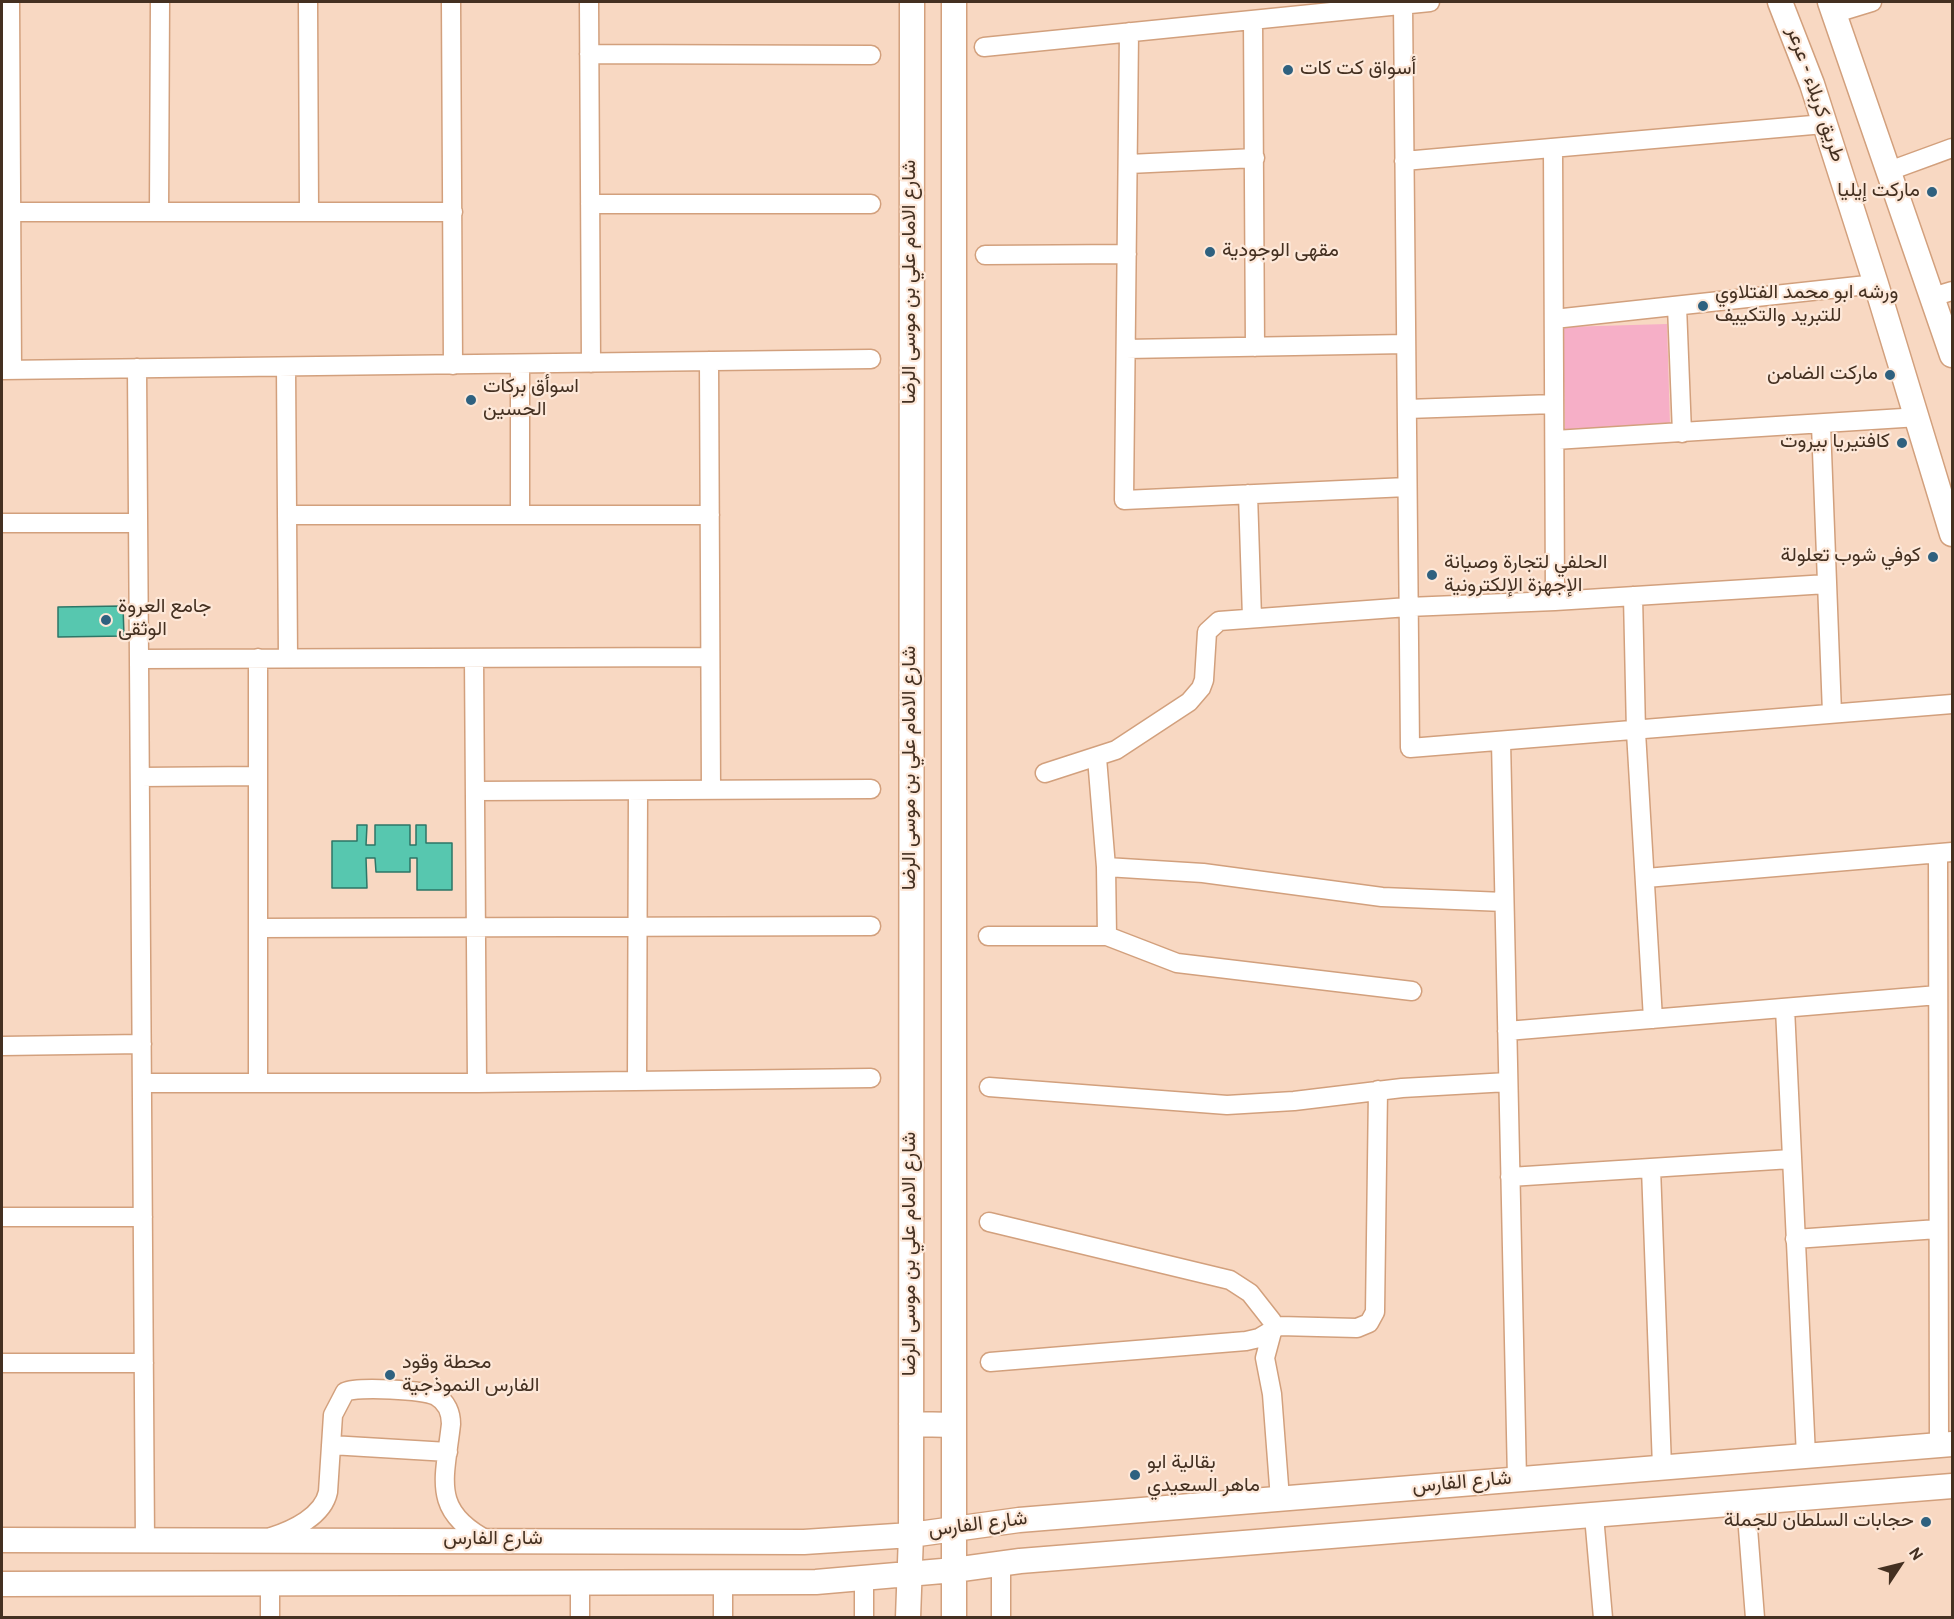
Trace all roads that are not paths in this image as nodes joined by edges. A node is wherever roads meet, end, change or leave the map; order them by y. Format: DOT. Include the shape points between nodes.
graph roads {
  1 [pos="10,2"];
  2 [pos="160,2"];
  3 [pos="308,2"];
  4 [pos="451,2"];
  5 [pos="589,2"];
  6 [pos="912,2"];
  7 [pos="954,2"];
  8 [pos="1430,2"];
  9 [pos="1780,2"];
  10 [pos="1872,2"];
  11 [pos="1403,4"];
  12 [pos="1328,7"];
  13 [pos="1833,7"];
  14 [pos="1253,20"];
  15 [pos="1129,32"];
  16 [pos="984,47"];
  17 [pos="589,54"];
  18 [pos="872,55"];
  19 [pos="6,80"];
  20 [pos="1824,124"];
  21 [pos="1553,148"];
  22 [pos="1953,148"];
  23 [pos="1255,158"];
  24 [pos="1404,161"];
  25 [pos="1129,164"];
  26 [pos="1890,171"];
  27 [pos="590,204"];
  28 [pos="871,204"];
  29 [pos="11,212"];
  30 [pos="159,212"];
  31 [pos="309,212"];
  32 [pos="453,212"];
  33 [pos="1127,254"];
  34 [pos="985,255"];
  35 [pos="1876,284"];
  36 [pos="1942,294"];
  37 [pos="1677,306"];
  38 [pos="1554,319"];
  39 [pos="1406,344"];
  40 [pos="1255,346"];
  41 [pos="1126,349"];
  42 [pos="1953,355"];
  43 [pos="871,359"];
  44 [pos="709,361"];
  45 [pos="591,363"];
  46 [pos="520,364"];
  47 [pos="453,365"];
  48 [pos="286,367"];
  49 [pos="137,368"];
  50 [pos="7,370"];
  51 [pos="1554,404"];
  52 [pos="1407,410"];
  53 [pos="1919,417"];
  54 [pos="1821,425"];
  55 [pos="1682,433"];
  56 [pos="1555,440"];
  57 [pos="1407,488"];
  58 [pos="1248,494"];
  59 [pos="520,515"];
  60 [pos="710,515"];
  61 [pos="287,516"];
  62 [pos="2,523"];
  63 [pos="138,523"];
  64 [pos="1953,534"];
  65 [pos="1827,584"];
  66 [pos="1633,596"];
  67 [pos="1555,601"];
  68 [pos="1408,607"];
  69 [pos="1252,618"];
  70 [pos="710,657"];
  71 [pos="139,658"];
  72 [pos="258,658"];
  73 [pos="288,658"];
  74 [pos="474,658"];
  75 [pos="1953,704"];
  76 [pos="1832,713"];
  77 [pos="1636,732"];
  78 [pos="1501,741"];
  79 [pos="1097,758"];
  80 [pos="1045,773"];
  81 [pos="258,776"];
  82 [pos="140,777"];
  83 [pos="871,789"];
  84 [pos="638,790"];
  85 [pos="711,790"];
  86 [pos="475,791"];
  87 [pos="1945,853"];
  88 [pos="1106,867"];
  89 [pos="1646,878"];
  90 [pos="1504,902"];
  91 [pos="871,926"];
  92 [pos="476,927"];
  93 [pos="638,927"];
  94 [pos="258,928"];
  95 [pos="988,936"];
  96 [pos="1107,936"];
  97 [pos="1412,991"];
  98 [pos="1938,995"];
  99 [pos="1785,1008"];
  100 [pos="1653,1019"];
  101 [pos="1507,1031"];
  102 [pos="142,1044"];
  103 [pos="2,1046"];
  104 [pos="871,1078"];
  105 [pos="637,1080"];
  106 [pos="1508,1082"];
  107 [pos="142,1083"];
  108 [pos="258,1083"];
  109 [pos="477,1083"];
  110 [pos="989,1087"];
  111 [pos="1378,1090"];
  112 [pos="1945,1148"];
  113 [pos="1791,1159"];
  114 [pos="1651,1168"];
  115 [pos="1510,1178"];
  116 [pos="2,1217"];
  117 [pos="143,1217"];
  118 [pos="989,1222"];
  119 [pos="1938,1229"];
  120 [pos="1795,1239"];
  121 [pos="1946,1278"];
  122 [pos="1274,1328"];
  123 [pos="990,1362"];
  124 [pos="2,1363"];
  125 [pos="144,1363"];
  126 [pos="911,1425"];
  127 [pos="954,1425"];
  128 [pos="1946,1444"];
  129 [pos="331,1445"];
  130 [pos="448,1452"];
  131 [pos="1806,1456"];
  132 [pos="1662,1467"];
  133 [pos="1517,1479"];
  134 [pos="1953,1486"];
  135 [pos="1280,1499"];
  136 [pos="1746,1503"];
  137 [pos="1594,1516"];
  138 [pos="954,1529"];
  139 [pos="911,1534"];
  140 [pos="2,1540"];
  141 [pos="145,1540"];
  142 [pos="265,1540"];
  143 [pos="489,1540"];
  144 [pos="1001,1563"];
  145 [pos="954,1570"];
  146 [pos="908,1574"];
  147 [pos="864,1578"];
  148 [pos="3,1582"];
  149 [pos="580,1582"];
  150 [pos="723,1582"];
  151 [pos="270,1583"];
  152 [pos="270,1617"];
  153 [pos="580,1617"];
  154 [pos="723,1617"];
  155 [pos="864,1617"];
  156 [pos="908,1617"];
  157 [pos="954,1617"];
  158 [pos="1001,1617"];
  159 [pos="1603,1617"];
  160 [pos="1755,1617"];
  1 -- 19 [label="street"];
  2 -- 30 [label="street"];
  3 -- 31 [label="street"];
  4 -- 32 [label="street"];
  5 -- 17 [label="street"];
  6 -- 126 [label="main road, شارع الامام علي بن موسى الرضا"];
  7 -- 127 [label="main road"];
  8 -- 11 [label="street"];
  9 -- 20 [label="main road, طريق كربلاء - عرعر"];
  10 -- 13 [label="street"];
  11 -- 12 [label="street"];
  11 -- 24 [label="street"];
  12 -- 14 [label="street"];
  13 -- 26 [label="main road"];
  14 -- 15 [label="street"];
  14 -- 23 [label="street"];
  15 -- 16 [label="street"];
  15 -- 25 [label="street"];
  17 -- 18 [label="street"];
  17 -- 27 [label="street"];
  19 -- 29 [label="street"];
  20 -- 21 [label="street"];
  20 -- 35 [label="main road, طريق كربلاء - عرعر"];
  21 -- 24 [label="street"];
  21 -- 38 [label="street"];
  22 -- 26 [label="street"];
  23 -- 25 [label="street"];
  23 -- 40 [label="street"];
  24 -- 39 [label="street"];
  25 -- 33 [label="street"];
  26 -- 36 [label="main road"];
  27 -- 28 [label="street"];
  27 -- 45 [label="street"];
  29 -- 30 [label="street"];
  29 -- 50 [label="street"];
  30 -- 31 [label="street"];
  31 -- 32 [label="street"];
  32 -- 47 [label="street"];
  33 -- 34 [label="street"];
  33 -- 41 [label="street"];
  35 -- 37 [label="street"];
  35 -- 53 [label="main road, طريق كربلاء - عرعر"];
  36 -- 42 [label="main road"];
  37 -- 38 [label="street"];
  37 -- 55 [label="street"];
  38 -- 51 [label="street"];
  39 -- 40 [label="street"];
  39 -- 52 [label="street"];
  40 -- 41 [label="street"];
  41 -- 58 [label="street" via="1124,500"];
  43 -- 44 [label="street"];
  44 -- 45 [label="street"];
  44 -- 60 [label="street"];
  45 -- 46 [label="street"];
  46 -- 47 [label="street"];
  46 -- 59 [label="street"];
  47 -- 48 [label="street"];
  48 -- 49 [label="street"];
  48 -- 61 [label="street"];
  49 -- 50 [label="street"];
  49 -- 63 [label="street"];
  51 -- 52 [label="street"];
  51 -- 56 [label="street"];
  52 -- 57 [label="street"];
  53 -- 54 [label="street"];
  53 -- 64 [label="main road, طريق كربلاء - عرعر"];
  54 -- 55 [label="street"];
  54 -- 65 [label="street"];
  55 -- 56 [label="street"];
  56 -- 67 [label="street"];
  57 -- 58 [label="street"];
  57 -- 68 [label="street"];
  58 -- 69 [label="street"];
  59 -- 60 [label="street"];
  59 -- 61 [label="street"];
  60 -- 70 [label="street"];
  61 -- 73 [label="street"];
  62 -- 63 [label="street"];
  63 -- 71 [label="street"];
  65 -- 66 [label="street"];
  65 -- 76 [label="street"];
  66 -- 67 [label="street"];
  66 -- 77 [label="street"];
  67 -- 68 [label="street"];
  68 -- 69 [label="street"];
  68 -- 78 [label="street" via="1410,748"];
  69 -- 79 [label="street" via="1219,621 1210,627 1205,638 1204,680 1196,696 1133,740"];
  70 -- 74 [label="street"];
  70 -- 85 [label="street"];
  71 -- 72 [label="street"];
  71 -- 82 [label="street"];
  72 -- 73 [label="street"];
  72 -- 81 [label="street"];
  73 -- 74 [label="street"];
  74 -- 86 [label="street"];
  75 -- 76 [label="street"];
  76 -- 77 [label="street"];
  77 -- 78 [label="street"];
  77 -- 89 [label="street"];
  78 -- 90 [label="street"];
  79 -- 80 [label="street"];
  79 -- 88 [label="street"];
  81 -- 82 [label="street"];
  81 -- 94 [label="street"];
  82 -- 102 [label="street"];
  83 -- 85 [label="street"];
  84 -- 85 [label="street"];
  84 -- 86 [label="street"];
  84 -- 93 [label="street"];
  86 -- 92 [label="street"];
  87 -- 89 [label="street"];
  87 -- 98 [label="street"];
  88 -- 90 [label="street" via="1213,874 1382,897"];
  88 -- 96 [label="street"];
  89 -- 100 [label="street"];
  90 -- 101 [label="street"];
  91 -- 93 [label="street"];
  92 -- 93 [label="street"];
  92 -- 94 [label="street"];
  92 -- 109 [label="street"];
  93 -- 105 [label="street"];
  94 -- 108 [label="street"];
  95 -- 96 [label="street"];
  96 -- 97 [label="street" via="1177,963"];
  98 -- 99 [label="street"];
  98 -- 112 [label="street"];
  99 -- 100 [label="street"];
  99 -- 113 [label="street"];
  100 -- 101 [label="street"];
  101 -- 106 [label="street"];
  102 -- 103 [label="street"];
  102 -- 107 [label="street"];
  104 -- 105 [label="street"];
  105 -- 109 [label="street"];
  106 -- 111 [label="street"];
  106 -- 115 [label="street"];
  107 -- 108 [label="street"];
  107 -- 117 [label="street"];
  108 -- 109 [label="street"];
  110 -- 111 [label="street" via="1227,1105"];
  111 -- 122 [label="street" via="1373,1318 1357,1328"];
  112 -- 119 [label="street"];
  113 -- 114 [label="street"];
  113 -- 120 [label="street"];
  114 -- 115 [label="street"];
  114 -- 132 [label="street"];
  115 -- 133 [label="street"];
  116 -- 117 [label="street"];
  117 -- 125 [label="street"];
  118 -- 122 [label="street" via="1230,1280 1258,1301"];
  119 -- 120 [label="street"];
  119 -- 121 [label="street"];
  120 -- 131 [label="street"];
  121 -- 128 [label="street"];
  122 -- 123 [label="street" via="1246,1341"];
  122 -- 135 [label="street" via="1265,1358 1272,1394"];
  124 -- 125 [label="street"];
  125 -- 141 [label="street"];
  126 -- 127 [label="main road"];
  126 -- 139 [label="main road, شارع الامام علي بن موسى الرضا"];
  127 -- 138 [label="main road"];
  128 -- 131 [label="main road, شارع الفارس"];
  129 -- 130 [label="street"];
  129 -- 130 [label="street" via="333,1415 345,1392 418,1392 435,1396 448,1410"];
  129 -- 142 [label="street" via="325,1503 295,1528"];
  130 -- 143 [label="street" via="444,1491 449,1507 463,1524"];
  131 -- 132 [label="main road, شارع الفارس"];
  132 -- 133 [label="main road, شارع الفارس"];
  133 -- 135 [label="main road, شارع الفارس"];
  134 -- 136 [label="main road, شارع الفارس"];
  135 -- 138 [label="main road, شارع الفارس" via="1019,1520"];
  136 -- 137 [label="main road, شارع الفارس"];
  136 -- 160 [label="street"];
  137 -- 144 [label="main road, شارع الفارس"];
  137 -- 159 [label="street"];
  138 -- 139 [label="main road, شارع الفارس"];
  138 -- 145 [label="main road"];
  139 -- 143 [label="main road, شارع الفارس" via="804,1542"];
  139 -- 146 [label="main road, شارع الامام علي بن موسى الرضا"];
  140 -- 141 [label="main road, شارع الفارس"];
  141 -- 142 [label="main road, شارع الفارس"];
  142 -- 143 [label="main road, شارع الفارس"];
  144 -- 145 [label="main road, شارع الفارس"];
  144 -- 158 [label="street"];
  145 -- 146 [label="main road, شارع الفارس"];
  145 -- 157 [label="main road"];
  146 -- 147 [label="main road, شارع الفارس"];
  146 -- 156 [label="main road"];
  147 -- 150 [label="main road, شارع الفارس"];
  147 -- 155 [label="street"];
  148 -- 151 [label="main road, شارع الفارس"];
  149 -- 150 [label="main road, شارع الفارس"];
  149 -- 151 [label="main road, شارع الفارس"];
  149 -- 153 [label="street"];
  150 -- 154 [label="street"];
  151 -- 152 [label="street"];
}
